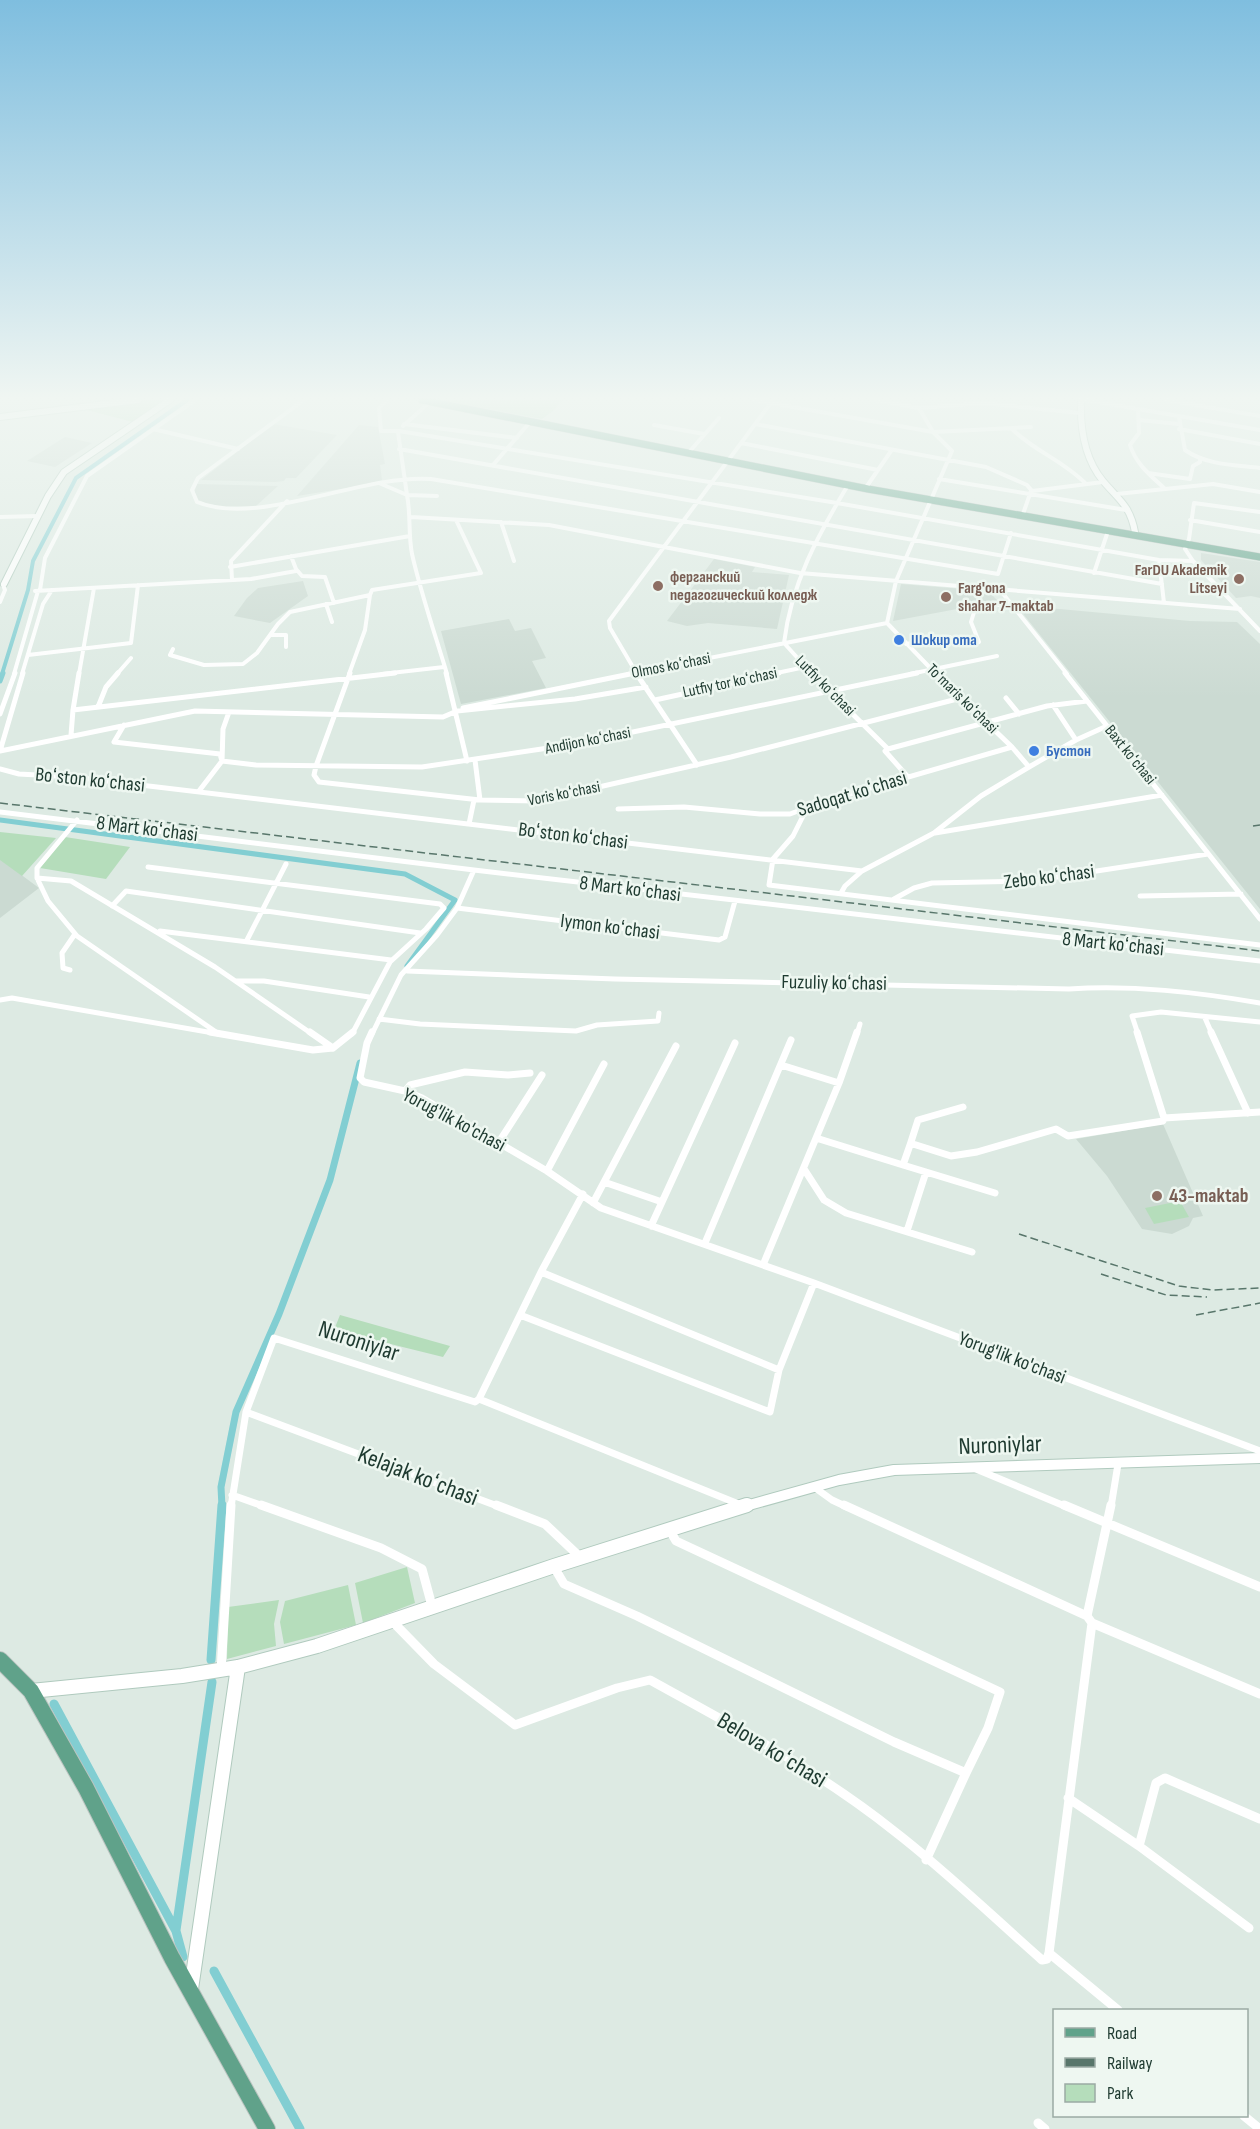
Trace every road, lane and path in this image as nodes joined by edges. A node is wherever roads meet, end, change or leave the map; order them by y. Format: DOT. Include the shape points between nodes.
graph roads {
  1 [pos="48,499"];
  2 [pos="75,499"];
  3 [pos="196,499"];
  4 [pos="295,499"];
  5 [pos="408,499"];
  6 [pos="562,499"];
  7 [pos="683,499"];
  8 [pos="700,499"];
  9 [pos="815,499"];
  10 [pos="839,499"];
  11 [pos="932,499"];
  12 [pos="934,499"];
  13 [pos="934,499"];
  14 [pos="1028,499"];
  15 [pos="1070,499"];
  16 [pos="1120,499"];
  17 [pos="287,501"];
  18 [pos="698,502"];
  19 [pos="837,503"];
  20 [pos="1126,510"];
  21 [pos="1260,512"];
  22 [pos="1021,514"];
  23 [pos="39,516"];
  24 [pos="411,517"];
  25 [pos="0,518"];
  26 [pos="923,518"];
  27 [pos="456,520"];
  28 [pos="1190,520"];
  29 [pos="685,521"];
  30 [pos="501,522"];
  31 [pos="826,524"];
  32 [pos="1108,531"];
  33 [pos="1135,532"];
  34 [pos="1260,532"];
  35 [pos="1011,533"];
  36 [pos="410,536"];
  37 [pos="913,540"];
  38 [pos="1188,543"];
  39 [pos="816,544"];
  40 [pos="665,547"];
  41 [pos="1102,549"];
  42 [pos="291,556"];
  43 [pos="1003,556"];
  44 [pos="1260,556"];
  45 [pos="905,560"];
  46 [pos="1159,560"];
  47 [pos="514,561"];
  48 [pos="1193,561"];
  49 [pos="230,567"];
  50 [pos="296,571"];
  51 [pos="800,573"];
  52 [pos="1094,573"];
  53 [pos="232,580"];
  54 [pos="897,581"];
  55 [pos="420,583"];
  56 [pos="1162,584"];
  57 [pos="2,585"];
  58 [pos="138,585"];
  59 [pos="94,588"];
  60 [pos="52,590"];
  61 [pos="1000,590"];
  62 [pos="38,591"];
  63 [pos="370,595"];
  64 [pos="0,603"];
  65 [pos="334,603"];
  66 [pos="1009,603"];
  67 [pos="1164,603"];
  68 [pos="326,604"];
  69 [pos="1240,609"];
  70 [pos="332,622"];
  71 [pos="887,623"];
  72 [pos="1260,631"];
  73 [pos="271,635"];
  74 [pos="950,637"];
  75 [pos="784,644"];
  76 [pos="906,645"];
  77 [pos="966,645"];
  78 [pos="286,647"];
  79 [pos="83,649"];
  80 [pos="173,649"];
  81 [pos="28,655"];
  82 [pos="997,656"];
  83 [pos="131,658"];
  84 [pos="444,667"];
  85 [pos="805,667"];
  86 [pos="932,670"];
  87 [pos="636,673"];
  88 [pos="349,677"];
  89 [pos="646,687"];
  90 [pos="829,691"];
  91 [pos="962,698"];
  92 [pos="1006,698"];
  93 [pos="655,700"];
  94 [pos="1087,701"];
  95 [pos="1053,705"];
  96 [pos="98,707"];
  97 [pos="73,711"];
  98 [pos="457,711"];
  99 [pos="229,712"];
  100 [pos="0,714"];
  101 [pos="1019,714"];
  102 [pos="336,717"];
  103 [pos="986,723"];
  104 [pos="124,724"];
  105 [pos="670,724"];
  106 [pos="862,724"];
  107 [pos="1107,726"];
  108 [pos="71,735"];
  109 [pos="1076,740"];
  110 [pos="1012,747"];
  111 [pos="888,749"];
  112 [pos="475,760"];
  113 [pos="222,761"];
  114 [pos="467,761"];
  115 [pos="697,765"];
  116 [pos="316,766"];
  117 [pos="1029,767"];
  118 [pos="0,770"];
  119 [pos="908,777"];
  120 [pos="198,791"];
  121 [pos="1162,795"];
  122 [pos="477,800"];
  123 [pos="618,809"];
  124 [pos="806,810"];
  125 [pos="0,812"];
  126 [pos="76,822"];
  127 [pos="469,824"];
  128 [pos="934,833"];
  129 [pos="1208,854"];
  130 [pos="773,859"];
  131 [pos="286,864"];
  132 [pos="148,867"];
  133 [pos="474,870"];
  134 [pos="862,871"];
  135 [pos="38,878"];
  136 [pos="276,882"];
  137 [pos="841,893"];
  138 [pos="1241,894"];
  139 [pos="1140,896"];
  140 [pos="894,899"];
  141 [pos="735,901"];
  142 [pos="112,906"];
  143 [pos="457,908"];
  144 [pos="262,910"];
  145 [pos="1260,919"];
  146 [pos="156,930"];
  147 [pos="420,933"];
  148 [pos="75,934"];
  149 [pos="247,940"];
  150 [pos="1260,945"];
  151 [pos="391,960"];
  152 [pos="1260,961"];
  153 [pos="70,970"];
  154 [pos="407,970"];
  155 [pos="236,981"];
  156 [pos="369,997"];
  157 [pos="0,1000"];
  158 [pos="1260,1003"];
  159 [pos="659,1013"];
  160 [pos="1204,1018"];
  161 [pos="379,1019"];
  162 [pos="1260,1022"];
  163 [pos="860,1024"];
  164 [pos="217,1032"];
  165 [pos="791,1040"];
  166 [pos="735,1043"];
  167 [pos="675,1046"];
  168 [pos="333,1048"];
  169 [pos="604,1064"];
  170 [pos="781,1065"];
  171 [pos="530,1073"];
  172 [pos="542,1075"];
  173 [pos="839,1083"];
  174 [pos="405,1091"];
  175 [pos="963,1107"];
  176 [pos="1260,1112"];
  177 [pos="1248,1113"];
  178 [pos="1164,1118"];
  179 [pos="816,1138"];
  180 [pos="499,1142"];
  181 [pos="910,1145"];
  182 [pos="903,1165"];
  183 [pos="804,1169"];
  184 [pos="547,1171"];
  185 [pos="926,1172"];
  186 [pos="604,1182"];
  187 [pos="995,1192"];
  188 [pos="583,1194"];
  189 [pos="662,1202"];
  190 [pos="593,1203"];
  191 [pos="651,1226"];
  192 [pos="907,1231"];
  193 [pos="705,1243"];
  194 [pos="972,1252"];
  195 [pos="764,1265"];
  196 [pos="541,1272"];
  197 [pos="814,1283"];
  198 [pos="520,1315"];
  199 [pos="779,1370"];
  200 [pos="480,1399"];
  201 [pos="246,1412"];
  202 [pos="1260,1451"];
  203 [pos="1260,1458"];
  204 [pos="1118,1464"];
  205 [pos="976,1469"];
  206 [pos="814,1486"];
  207 [pos="232,1495"];
  208 [pos="745,1506"];
  209 [pos="1108,1524"];
  210 [pos="669,1529"];
  211 [pos="580,1557"];
  212 [pos="554,1566"];
  213 [pos="1260,1587"];
  214 [pos="432,1606"];
  215 [pos="1089,1619"];
  216 [pos="392,1620"];
  217 [pos="0,1660"];
  218 [pos="238,1667"];
  219 [pos="221,1671"];
  220 [pos="31,1691"];
  221 [pos="1260,1694"];
  222 [pos="966,1773"];
  223 [pos="1068,1798"];
  224 [pos="1260,1819"];
  225 [pos="1138,1846"];
  226 [pos="927,1860"];
  227 [pos="1249,1928"];
  228 [pos="1049,1953"];
  229 [pos="191,1991"];
  230 [pos="1117,2009"];
  231 [pos="1246,2117"];
  232 [pos="267,2129"];
  233 [pos="1260,2129"];
  1 -- 23 [label="street"];
  2 -- 62 [label="street" via="45,558"];
  3 -- 17 [label="street" via="208,508 225,510"];
  4 -- 17 [label="street"];
  5 -- 24 [label="street"];
  6 -- 29 [label="street"];
  7 -- 18 [label="street"];
  8 -- 18 [label="street"];
  9 -- 19 [label="street"];
  10 -- 19 [label="street, Lutfiy koʻchasi"];
  11 -- 26 [label="street"];
  12 -- 22 [label="main road"];
  13 -- 32 [label="main road"];
  14 -- 22 [label="street"];
  15 -- 20 [label="street"];
  16 -- 20 [label="street"];
  17 -- 49 [label="street" via="231,561"];
  18 -- 29 [label="street"];
  18 -- 31 [label="street"];
  19 -- 26 [label="street"];
  19 -- 31 [label="street, Lutfiy koʻchasi"];
  20 -- 33 [label="street"];
  21 -- 28 [label="street" via="1197,502 1193,504"];
  22 -- 33 [label="main road"];
  23 -- 25 [label="street"];
  23 -- 57 [label="street"];
  24 -- 27 [label="street"];
  24 -- 36 [label="street"];
  26 -- 35 [label="street"];
  26 -- 37 [label="street"];
  27 -- 30 [label="street"];
  27 -- 55 [label="street" via="481,573"];
  28 -- 34 [label="street"];
  28 -- 38 [label="street"];
  29 -- 39 [label="street"];
  29 -- 40 [label="street"];
  30 -- 40 [label="street" via="549,525"];
  30 -- 47 [label="street"];
  31 -- 37 [label="street"];
  31 -- 39 [label="street, Lutfiy koʻchasi"];
  32 -- 38 [label="main road"];
  32 -- 41 [label="street"];
  33 -- 38 [label="main road"];
  35 -- 41 [label="street"];
  35 -- 43 [label="street"];
  36 -- 42 [label="street"];
  36 -- 55 [label="street"];
  37 -- 43 [label="street"];
  37 -- 45 [label="street"];
  38 -- 44 [label="main road"];
  38 -- 48 [label="street" via="1186,551"];
  39 -- 45 [label="street"];
  39 -- 51 [label="street, Lutfiy koʻchasi"];
  40 -- 51 [label="street"];
  40 -- 87 [label="street" via="609,621"];
  41 -- 46 [label="street"];
  41 -- 52 [label="street"];
  42 -- 49 [label="street"];
  42 -- 50 [label="street"];
  43 -- 45 [label="street" via="998,574"];
  43 -- 52 [label="street"];
  45 -- 54 [label="street"];
  46 -- 48 [label="street"];
  46 -- 56 [label="street"];
  48 -- 69 [label="street"];
  49 -- 53 [label="street"];
  50 -- 53 [label="street"];
  50 -- 65 [label="street" via="307,578 325,577"];
  51 -- 54 [label="street"];
  51 -- 75 [label="street, Lutfiy koʻchasi" via="790,599"];
  52 -- 56 [label="street"];
  53 -- 58 [label="street"];
  54 -- 61 [label="street"];
  54 -- 71 [label="street"];
  55 -- 63 [label="street" via="372,590"];
  55 -- 84 [label="street"];
  56 -- 67 [label="street"];
  57 -- 64 [label="street"];
  58 -- 59 [label="street"];
  58 -- 79 [label="street" via="131,643"];
  59 -- 60 [label="street"];
  59 -- 79 [label="street"];
  60 -- 62 [label="street"];
  60 -- 81 [label="street" via="43,604"];
  61 -- 66 [label="street, Baxt koʻchasi"];
  61 -- 67 [label="street"];
  62 -- 100 [label="street"];
  63 -- 65 [label="street"];
  63 -- 88 [label="street" via="365,630"];
  65 -- 68 [label="street"];
  66 -- 77 [label="street" via="975,609 971,622 979,642"];
  66 -- 94 [label="street, Baxt koʻchasi"];
  67 -- 69 [label="street"];
  68 -- 70 [label="street"];
  68 -- 73 [label="street" via="290,612"];
  69 -- 72 [label="street"];
  71 -- 75 [label="street, Olmos koʻchasi"];
  71 -- 76 [label="street, Toʻmaris koʻchasi"];
  73 -- 78 [label="street" via="286,635"];
  73 -- 80 [label="street" via="243,664 204,665 185,661 170,655"];
  74 -- 76 [label="street"];
  75 -- 85 [label="street, Lutfiy koʻchasi"];
  75 -- 87 [label="street, Olmos koʻchasi"];
  76 -- 86 [label="street, Toʻmaris koʻchasi"];
  79 -- 81 [label="street"];
  79 -- 97 [label="street"];
  81 -- 108 [label="street" via="0,751"];
  82 -- 86 [label="street, Andijon koʻchasi"];
  83 -- 96 [label="street" via="106,687"];
  84 -- 88 [label="street"];
  84 -- 98 [label="street"];
  85 -- 90 [label="street, Lutfiy koʻchasi"];
  85 -- 93 [label="street, Lutfiy tor koʻchasi"];
  86 -- 90 [label="street, Andijon koʻchasi"];
  86 -- 91 [label="street, Toʻmaris koʻchasi"];
  87 -- 89 [label="street"];
  87 -- 98 [label="street, Olmos koʻchasi"];
  88 -- 96 [label="street"];
  88 -- 102 [label="street"];
  89 -- 93 [label="street"];
  89 -- 98 [label="street"];
  90 -- 105 [label="street, Andijon koʻchasi"];
  90 -- 106 [label="street, Lutfiy koʻchasi"];
  91 -- 103 [label="street, Toʻmaris koʻchasi"];
  91 -- 106 [label="street, Voris koʻchasi"];
  92 -- 101 [label="street"];
  93 -- 105 [label="street"];
  94 -- 95 [label="street"];
  94 -- 107 [label="street, Baxt koʻchasi"];
  95 -- 101 [label="street"];
  95 -- 109 [label="street"];
  96 -- 97 [label="street"];
  97 -- 108 [label="street"];
  98 -- 102 [label="street" via="442,717"];
  98 -- 114 [label="street"];
  99 -- 102 [label="street"];
  99 -- 104 [label="street" via="195,711"];
  99 -- 113 [label="street" via="223,729"];
  101 -- 103 [label="street"];
  102 -- 116 [label="street"];
  103 -- 110 [label="street, Toʻmaris koʻchasi"];
  103 -- 111 [label="street"];
  104 -- 108 [label="street"];
  104 -- 113 [label="street, Andijon koʻchasi" via="114,742 220,754"];
  105 -- 112 [label="street, Andijon koʻchasi"];
  105 -- 115 [label="street"];
  106 -- 111 [label="street, Lutfiy koʻchasi"];
  106 -- 115 [label="street, Voris koʻchasi"];
  107 -- 109 [label="street"];
  107 -- 121 [label="street, Baxt koʻchasi"];
  109 -- 117 [label="street"];
  110 -- 117 [label="street, Toʻmaris koʻchasi"];
  110 -- 119 [label="street, Sadoqat koʻchasi"];
  111 -- 119 [label="street, Lutfiy koʻchasi" via="885,751"];
  112 -- 114 [label="street, Andijon koʻchasi"];
  112 -- 122 [label="street"];
  113 -- 116 [label="street, Andijon koʻchasi"];
  113 -- 120 [label="street"];
  114 -- 116 [label="street, Andijon koʻchasi" via="422,767"];
  115 -- 122 [label="street, Voris koʻchasi" via="537,801"];
  116 -- 122 [label="street, Voris koʻchasi" via="314,775 319,782"];
  117 -- 128 [label="street" via="981,796"];
  118 -- 120 [label="street, Boʻston koʻchasi"];
  119 -- 124 [label="street, Sadoqat koʻchasi"];
  120 -- 127 [label="street, Boʻston koʻchasi"];
  121 -- 128 [label="street"];
  121 -- 129 [label="street, Baxt koʻchasi"];
  122 -- 127 [label="street"];
  123 -- 124 [label="street, Sadoqat koʻchasi" via="684,807 760,814"];
  124 -- 130 [label="street" via="793,836"];
  125 -- 126 [label="street, 8 Mart koʻchasi"];
  126 -- 133 [label="street, 8 Mart koʻchasi"];
  126 -- 135 [label="street" via="38,866"];
  127 -- 130 [label="street, Boʻston koʻchasi"];
  128 -- 134 [label="street"];
  129 -- 138 [label="street, Baxt koʻchasi"];
  129 -- 140 [label="street, Zebo koʻchasi" via="1031,881 930,882"];
  130 -- 134 [label="street, Boʻston koʻchasi"];
  130 -- 137 [label="street" via="769,885"];
  131 -- 136 [label="street"];
  132 -- 136 [label="street"];
  133 -- 141 [label="street, 8 Mart koʻchasi"];
  133 -- 143 [label="street, Yorug'lik ko'chasi"];
  134 -- 137 [label="street"];
  135 -- 142 [label="street" via="67,880"];
  135 -- 148 [label="street" via="48,901"];
  136 -- 144 [label="street"];
  136 -- 147 [label="street" via="443,905 441,913"];
  137 -- 140 [label="street"];
  138 -- 139 [label="street"];
  138 -- 145 [label="street, Baxt koʻchasi"];
  140 -- 150 [label="street"];
  141 -- 143 [label="street, Iymon koʻchasi" via="725,937 719,940"];
  141 -- 152 [label="street, 8 Mart koʻchasi"];
  142 -- 144 [label="street" via="126,891"];
  142 -- 146 [label="street"];
  143 -- 154 [label="street, Yorug'lik ko'chasi"];
  144 -- 147 [label="street"];
  144 -- 149 [label="street"];
  146 -- 149 [label="street"];
  146 -- 155 [label="street"];
  147 -- 151 [label="street"];
  148 -- 153 [label="street" via="64,945 61,957 63,968"];
  148 -- 164 [label="street"];
  149 -- 151 [label="street"];
  151 -- 156 [label="street"];
  154 -- 158 [label="street, Fuzuliy koʻchasi" via="1070,989 1131,986"];
  154 -- 161 [label="street, Yorug'lik ko'chasi"];
  155 -- 156 [label="street" via="264,981"];
  155 -- 168 [label="street"];
  156 -- 168 [label="street" via="351,1036"];
  157 -- 164 [label="street" via="12,998"];
  159 -- 161 [label="street" via="658,1021 597,1025 576,1031"];
  160 -- 162 [label="street"];
  160 -- 177 [label="street"];
  160 -- 178 [label="street" via="1161,1012 1132,1016"];
  161 -- 174 [label="street, Yorug'lik ko'chasi" via="364,1052 360,1078"];
  163 -- 173 [label="street"];
  164 -- 168 [label="street" via="313,1050"];
  165 -- 170 [label="street"];
  166 -- 189 [label="street"];
  167 -- 186 [label="street"];
  169 -- 184 [label="street"];
  170 -- 173 [label="street"];
  170 -- 193 [label="street"];
  171 -- 174 [label="street" via="465,1072 410,1085"];
  172 -- 180 [label="street"];
  173 -- 179 [label="street"];
  174 -- 180 [label="street, Yorug'lik ko'chasi"];
  175 -- 181 [label="street" via="915,1122"];
  176 -- 177 [label="street"];
  177 -- 178 [label="street"];
  178 -- 181 [label="street" via="1068,1136 1056,1129 951,1156"];
  179 -- 182 [label="street"];
  179 -- 183 [label="street"];
  180 -- 184 [label="street, Yorug'lik ko'chasi"];
  181 -- 182 [label="street"];
  182 -- 185 [label="street"];
  183 -- 192 [label="street" via="824,1200 846,1213"];
  183 -- 195 [label="street"];
  184 -- 188 [label="street, Yorug'lik ko'chasi"];
  185 -- 187 [label="street"];
  185 -- 192 [label="street"];
  186 -- 189 [label="street"];
  186 -- 190 [label="street"];
  188 -- 190 [label="street, Yorug'lik ko'chasi"];
  188 -- 196 [label="street"];
  189 -- 191 [label="street"];
  190 -- 191 [label="street, Yorug'lik ko'chasi"];
  191 -- 193 [label="street, Yorug'lik ko'chasi"];
  192 -- 194 [label="street"];
  193 -- 195 [label="street, Yorug'lik ko'chasi"];
  195 -- 197 [label="street, Yorug'lik ko'chasi"];
  196 -- 198 [label="street"];
  196 -- 199 [label="street"];
  197 -- 199 [label="street"];
  197 -- 202 [label="street, Yorug'lik ko'chasi"];
  198 -- 199 [label="street" via="770,1412"];
  198 -- 200 [label="street"];
  200 -- 201 [label="street, Nuroniylar" via="475,1402 274,1338"];
  200 -- 208 [label="street, Nuroniylar"];
  201 -- 207 [label="street, Nuroniylar"];
  201 -- 211 [label="street, Kelajak koʻchasi" via="545,1524"];
  203 -- 204 [label="street, Nuroniylar"];
  204 -- 205 [label="street, Nuroniylar"];
  204 -- 209 [label="street"];
  205 -- 206 [label="street, Nuroniylar" via="894,1470"];
  205 -- 209 [label="street"];
  206 -- 208 [label="street, Nuroniylar"];
  206 -- 215 [label="street" via="832,1500"];
  207 -- 214 [label="street" via="381,1548 422,1569"];
  207 -- 219 [label="street, Nuroniylar"];
  208 -- 210 [label="street, Nuroniylar"];
  209 -- 213 [label="street"];
  209 -- 215 [label="street"];
  210 -- 211 [label="street, Nuroniylar"];
  210 -- 222 [label="street" via="676,1541 1000,1692"];
  211 -- 212 [label="street, Nuroniylar"];
  212 -- 214 [label="street, Nuroniylar"];
  212 -- 222 [label="street" via="564,1584"];
  214 -- 216 [label="street, Nuroniylar"];
  215 -- 221 [label="street"];
  215 -- 223 [label="street"];
  216 -- 218 [label="street, Nuroniylar"];
  216 -- 226 [label="street, Belova koʻchasi" via="405,1638 515,1725 650,1680 765,1743 895,1831"];
  217 -- 220 [label="main road"];
  218 -- 219 [label="street, Nuroniylar"];
  218 -- 229 [label="street"];
  219 -- 220 [label="street, Nuroniylar"];
  220 -- 229 [label="main road"];
  222 -- 226 [label="street"];
  223 -- 225 [label="street"];
  223 -- 228 [label="street"];
  224 -- 225 [label="street" via="1165,1778 1155,1783"];
  225 -- 227 [label="street"];
  226 -- 228 [label="street, Belova koʻchasi" via="1042,1960"];
  228 -- 230 [label="street, Belova koʻchasi"];
  229 -- 232 [label="main road"];
  231 -- 233 [label="street"];
}
